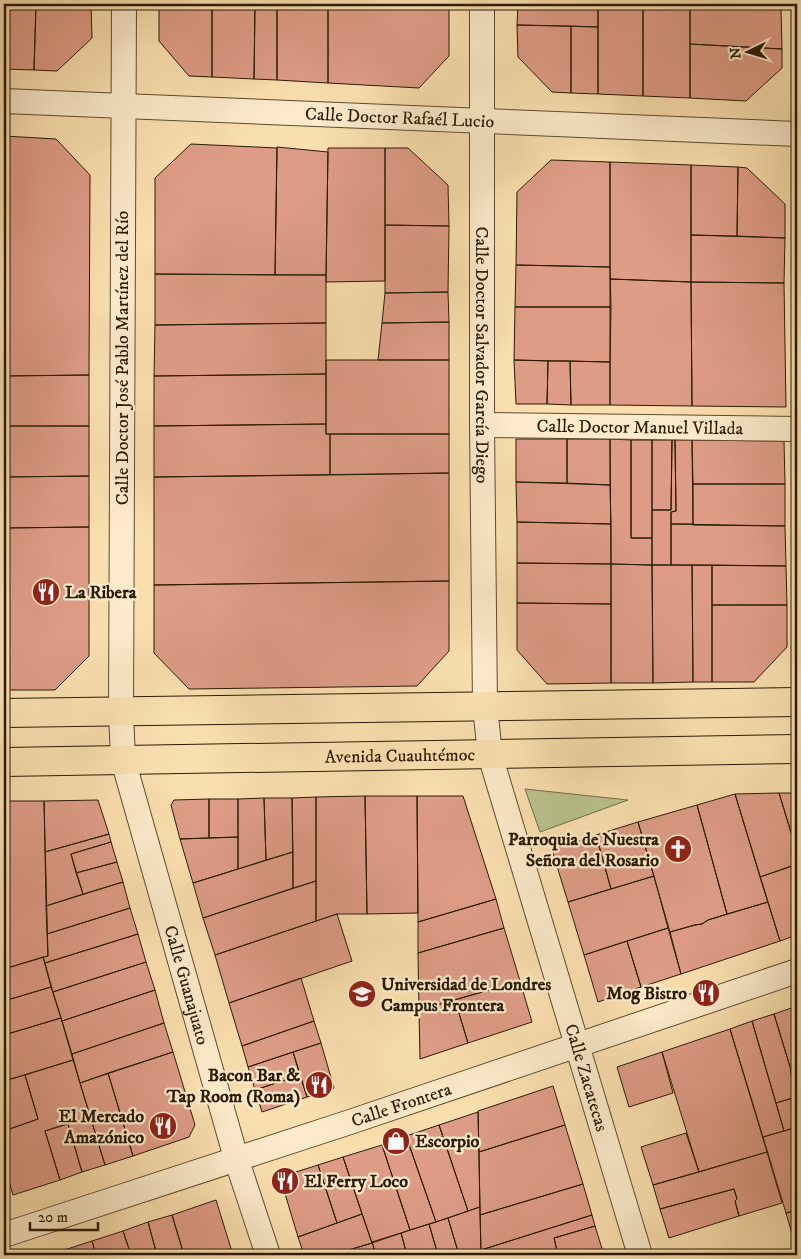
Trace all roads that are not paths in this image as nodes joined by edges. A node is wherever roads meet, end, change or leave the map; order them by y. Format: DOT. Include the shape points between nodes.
graph roads {
  1 [pos="124,4"];
  2 [pos="482,4"];
  3 [pos="4,101"];
  4 [pos="123,106"];
  5 [pos="482,121"];
  6 [pos="797,134"];
  7 [pos="482,425"];
  8 [pos="797,428"];
  9 [pos="797,702"];
  10 [pos="485,706"];
  11 [pos="121,712"];
  12 [pos="4,713"];
  13 [pos="797,750"];
  14 [pos="490,755"];
  15 [pos="123,760"];
  16 [pos="4,762"];
  17 [pos="797,971"];
  18 [pos="577,1045"];
  19 [pos="236,1158"];
  20 [pos="4,1234"];
  21 [pos="4,1246"];
  22 [pos="6,1255"];
  23 [pos="268,1255"];
  24 [pos="640,1255"];
  1 -- 4 [label="street, Calle Doctor José Pablo Martínez del Río"];
  2 -- 5 [label="street, Calle Doctor Salvador García Diego"];
  3 -- 4 [label="street, Calle Doctor Rafaél Lucio"];
  4 -- 5 [label="street, Calle Doctor Rafaél Lucio"];
  4 -- 11 [label="street, Calle Doctor José Pablo Martínez del Río"];
  5 -- 6 [label="street, Calle Doctor Rafaél Lucio"];
  5 -- 7 [label="street, Calle Doctor Salvador García Diego"];
  7 -- 8 [label="street, Calle Doctor Manuel Villada"];
  7 -- 10 [label="street, Calle Doctor Salvador García Diego"];
  9 -- 10 [label="main road"];
  10 -- 11 [label="main road"];
  10 -- 14 [label="street, Calle Doctor Salvador García Diego"];
  11 -- 12 [label="main road"];
  11 -- 15 [label="street, Calle Guanajuato"];
  13 -- 14 [label="main road, Avenida Cuauhtémoc"];
  14 -- 15 [label="main road, Avenida Cuauhtémoc"];
  14 -- 18 [label="street, Calle Zacatecas"];
  15 -- 16 [label="main road, Avenida Cuauhtémoc"];
  15 -- 19 [label="street, Calle Guanajuato"];
  17 -- 18 [label="street, Calle Frontera"];
  18 -- 19 [label="street, Calle Frontera"];
  18 -- 24 [label="street, Calle Zacatecas"];
  19 -- 20 [label="street, Calle Frontera"];
  19 -- 23 [label="street, Calle Guanajuato"];
  21 -- 22 [label="street"];
}
